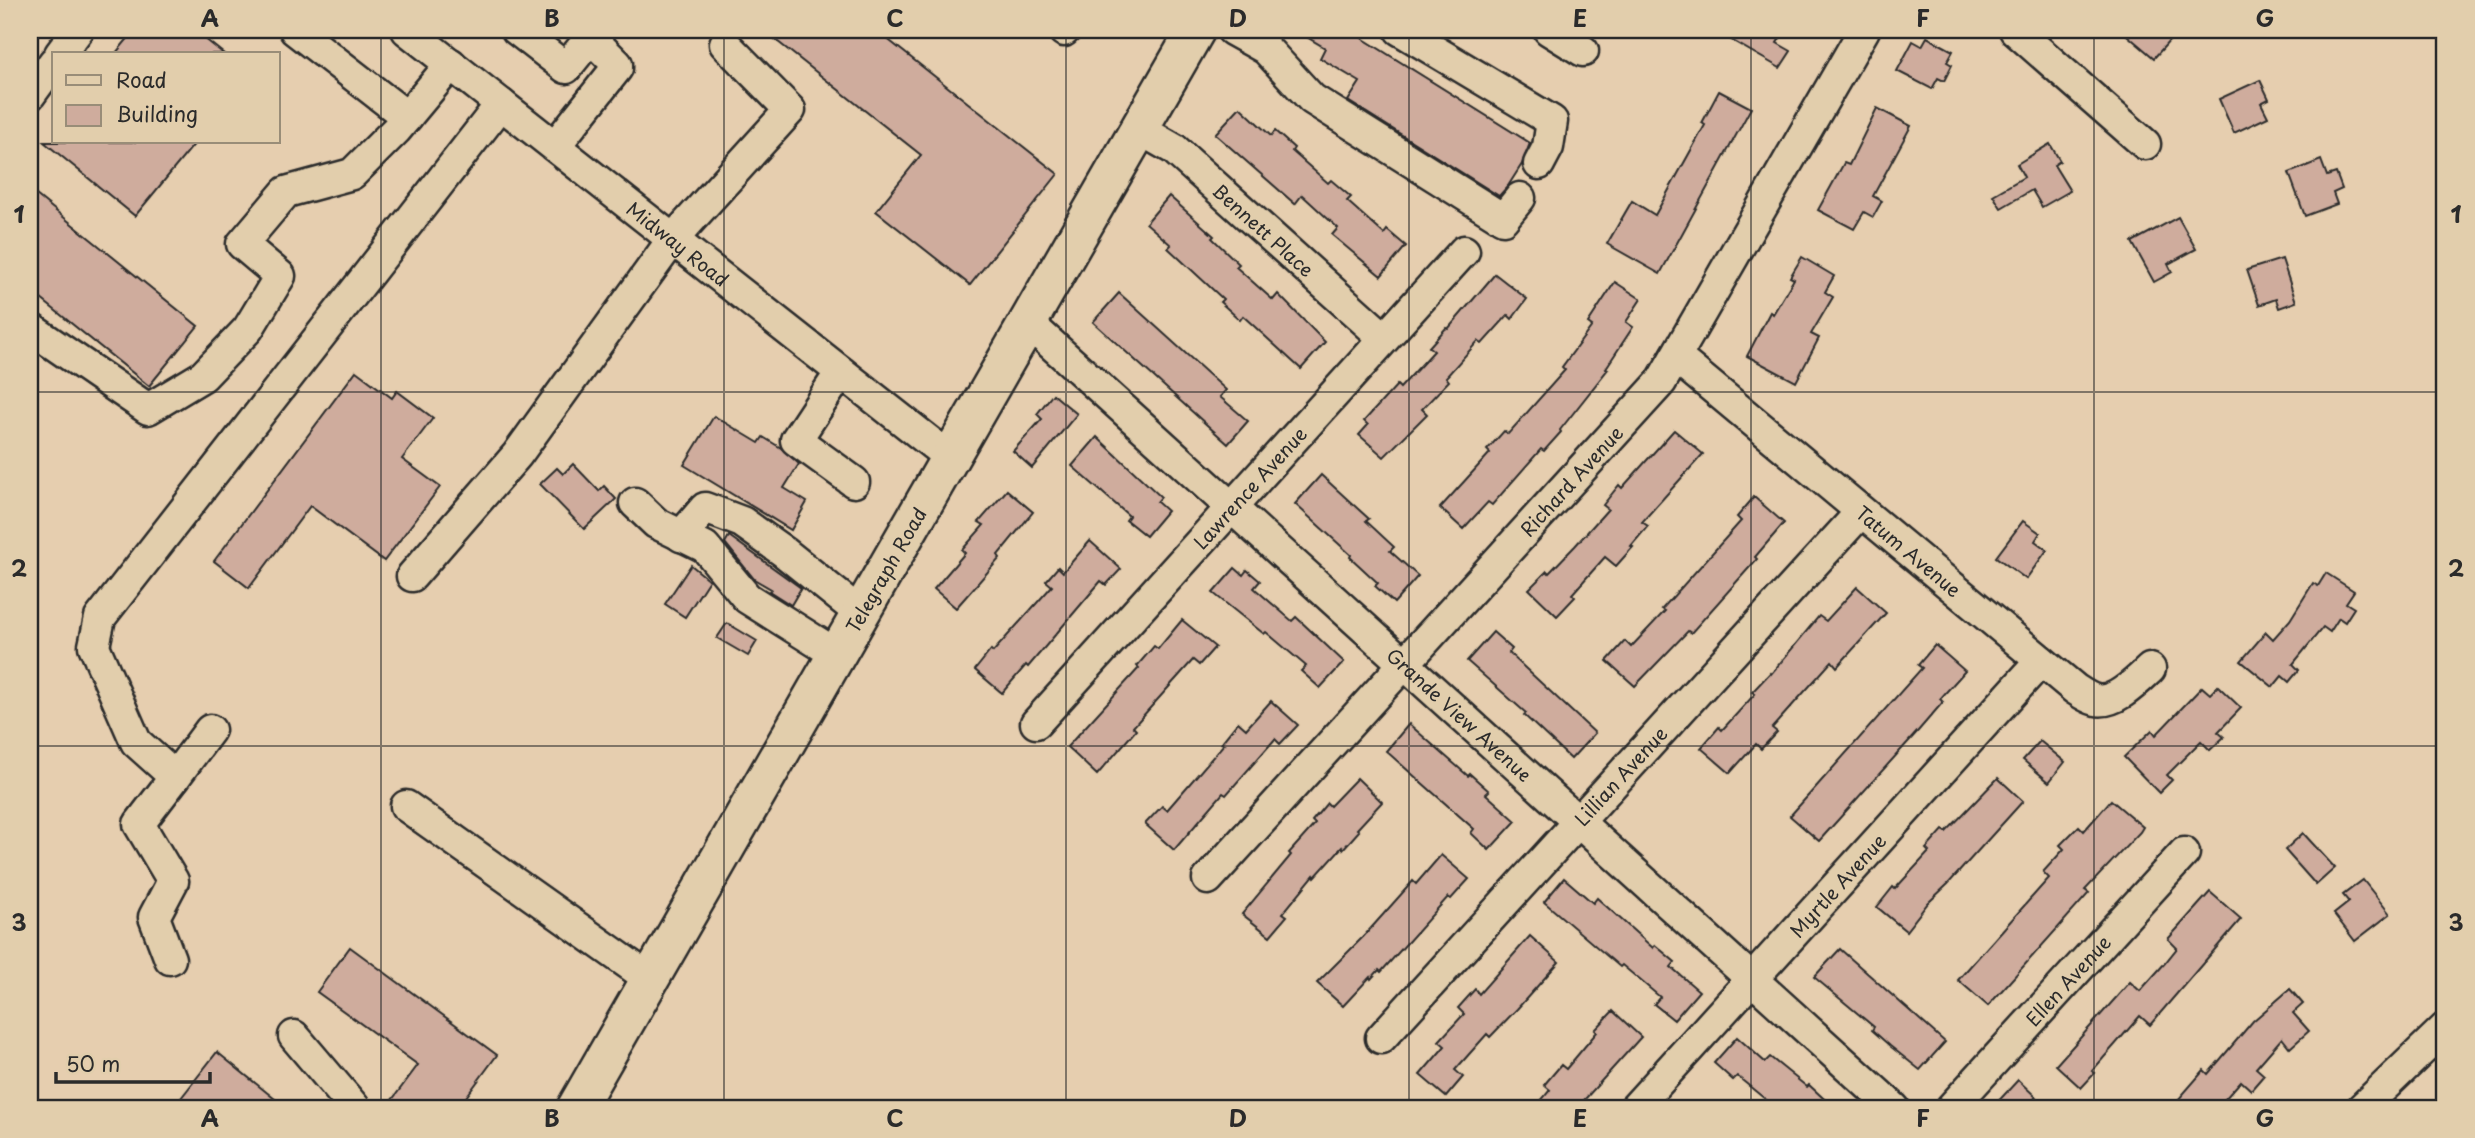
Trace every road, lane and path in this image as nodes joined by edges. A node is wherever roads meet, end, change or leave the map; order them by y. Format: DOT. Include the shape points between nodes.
graph roads {
  1 [pos="79,30"];
  2 [pos="295,30"];
  3 [pos="407,30"];
  4 [pos="517,30"];
  5 [pos="1196,30"];
  6 [pos="1232,30"];
  7 [pos="1549,30"];
  8 [pos="1864,30"];
  9 [pos="2015,30"];
  10 [pos="1418,34"];
  11 [pos="725,44"];
  12 [pos="1583,51"];
  13 [pos="62,52"];
  14 [pos="451,64"];
  15 [pos="52,65"];
  16 [pos="30,95"];
  17 [pos="501,104"];
  18 [pos="407,117"];
  19 [pos="1139,129"];
  20 [pos="2145,144"];
  21 [pos="555,146"];
  22 [pos="1539,164"];
  23 [pos="1520,198"];
  24 [pos="673,239"];
  25 [pos="1464,251"];
  26 [pos="1027,322"];
  27 [pos="30,328"];
  28 [pos="1383,337"];
  29 [pos="1676,357"];
  30 [pos="841,372"];
  31 [pos="949,457"];
  32 [pos="854,482"];
  33 [pos="635,503"];
  34 [pos="1232,507"];
  35 [pos="1861,512"];
  36 [pos="681,536"];
  37 [pos="412,576"];
  38 [pos="860,613"];
  39 [pos="836,654"];
  40 [pos="2041,661"];
  41 [pos="1405,663"];
  42 [pos="2150,669"];
  43 [pos="1036,723"];
  44 [pos="210,730"];
  45 [pos="175,777"];
  46 [pos="407,806"];
  47 [pos="1580,821"];
  48 [pos="2184,853"];
  49 [pos="1208,879"];
  50 [pos="170,959"];
  51 [pos="650,979"];
  52 [pos="1751,981"];
  53 [pos="2445,1027"];
  54 [pos="294,1036"];
  55 [pos="1381,1038"];
  56 [pos="355,1108"];
  57 [pos="576,1108"];
  58 [pos="1634,1108"];
  59 [pos="1894,1108"];
  60 [pos="1951,1108"];
  61 [pos="2362,1108"];
  1 -- 13 [label="street"];
  2 -- 18 [label="street"];
  3 -- 14 [label="street, Midway Road"];
  4 -- 21 [label="street" via="566,68 592,37 617,64"];
  5 -- 19 [label="main road, Telegraph Road"];
  6 -- 23 [label="street" via="1266,49 1312,99 1503,219"];
  7 -- 12 [label="street"];
  8 -- 29 [label="street, Richard Avenue"];
  9 -- 20 [label="street"];
  10 -- 22 [label="street" via="1552,121"];
  11 -- 24 [label="street" via="790,110"];
  14 -- 17 [label="street, Midway Road"];
  14 -- 18 [label="street"];
  15 -- 16 [label="street"];
  17 -- 21 [label="street, Midway Road"];
  17 -- 45 [label="street" via="100,618 94,646 136,742"];
  18 -- 27 [label="street" via="352,174 286,192 242,244 280,276 248,329 203,376 148,408"];
  19 -- 26 [label="main road, Telegraph Road"];
  19 -- 28 [label="street, Bennett Place" via="1174,149"];
  21 -- 24 [label="street, Midway Road"];
  24 -- 30 [label="street, Midway Road"];
  24 -- 37 [label="street" via="517,455"];
  25 -- 28 [label="street, Lawrence Avenue"];
  26 -- 31 [label="main road, Telegraph Road"];
  26 -- 34 [label="street, Grande View Avenue"];
  28 -- 34 [label="street, Lawrence Avenue"];
  29 -- 35 [label="street, Tatum Avenue"];
  29 -- 41 [label="street, Richard Avenue" via="1661,382"];
  30 -- 31 [label="street, Midway Road"];
  30 -- 32 [label="street" via="796,440"];
  31 -- 38 [label="main road, Telegraph Road"];
  33 -- 36 [label="street" via="656,523"];
  34 -- 41 [label="street, Grande View Avenue"];
  34 -- 43 [label="street, Lawrence Avenue"];
  35 -- 40 [label="street, Tatum Avenue"];
  35 -- 47 [label="street, Lillian Avenue"];
  36 -- 38 [label="street" via="705,508 742,522"];
  36 -- 39 [label="street" via="705,547 747,598"];
  38 -- 39 [label="main road, Telegraph Road"];
  39 -- 51 [label="main road, Telegraph Road"];
  40 -- 42 [label="street, Tatum Avenue" via="2075,689 2097,700 2115,696"];
  40 -- 52 [label="street, Myrtle Avenue"];
  41 -- 47 [label="street, Grande View Avenue"];
  41 -- 49 [label="street, Richard Avenue"];
  44 -- 45 [label="street"];
  45 -- 50 [label="street" via="139,824 173,881 154,917"];
  46 -- 51 [label="street"];
  47 -- 52 [label="street, Grande View Avenue"];
  47 -- 55 [label="street, Lillian Avenue"];
  48 -- 60 [label="street, Ellen Avenue"];
  51 -- 57 [label="main road, Telegraph Road"];
  52 -- 58 [label="street, Myrtle Avenue"];
  52 -- 59 [label="street, Grande View Avenue"];
  53 -- 61 [label="street"];
  54 -- 56 [label="street"];
}
